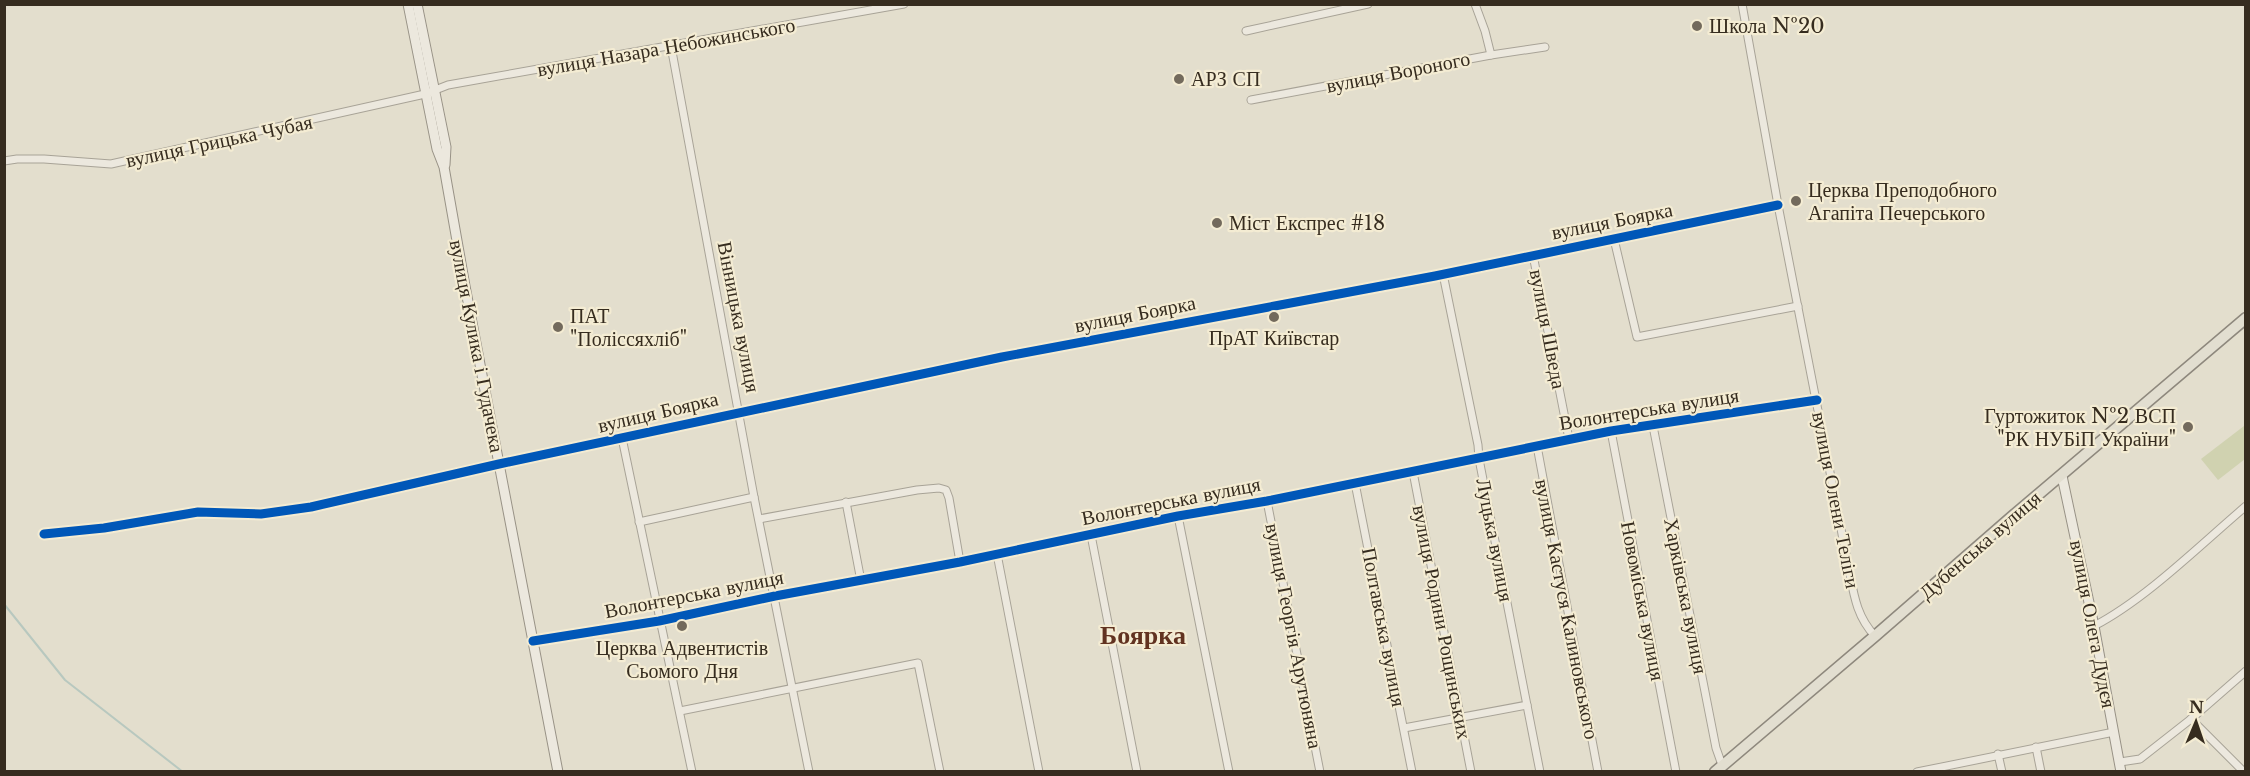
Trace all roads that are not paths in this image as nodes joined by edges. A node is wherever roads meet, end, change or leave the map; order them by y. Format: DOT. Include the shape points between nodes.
graph roads {
  1 [pos="408,4"];
  2 [pos="417,4"];
  3 [pos="904,4"];
  4 [pos="1368,4"];
  5 [pos="1475,4"];
  6 [pos="1742,4"];
  7 [pos="1246,31"];
  8 [pos="671,46"];
  9 [pos="1545,47"];
  10 [pos="1491,55"];
  11 [pos="430,92"];
  12 [pos="1251,100"];
  13 [pos="4,161"];
  14 [pos="1778,205"];
  15 [pos="1614,239"];
  16 [pos="1533,255"];
  17 [pos="1443,274"];
  18 [pos="1798,306"];
  19 [pos="2246,318"];
  20 [pos="1817,400"];
  21 [pos="738,412"];
  22 [pos="1653,426"];
  23 [pos="1611,431"];
  24 [pos="622,438"];
  25 [pos="1569,439"];
  26 [pos="1537,446"];
  27 [pos="1479,459"];
  28 [pos="499,464"];
  29 [pos="1413,472"];
  30 [pos="2062,476"];
  31 [pos="1355,483"];
  32 [pos="754,498"];
  33 [pos="1267,501"];
  34 [pos="846,502"];
  35 [pos="2246,506"];
  36 [pos="1178,516"];
  37 [pos="759,519"];
  38 [pos="639,522"];
  39 [pos="44,534"];
  40 [pos="1092,535"];
  41 [pos="997,554"];
  42 [pos="960,562"];
  43 [pos="861,581"];
  44 [pos="775,597"];
  45 [pos="659,621"];
  46 [pos="2094,626"];
  47 [pos="1875,636"];
  48 [pos="533,642"];
  49 [pos="2246,671"];
  50 [pos="793,689"];
  51 [pos="1527,705"];
  52 [pos="681,711"];
  53 [pos="1460,718"];
  54 [pos="2191,719"];
  55 [pos="1404,728"];
  56 [pos="2114,732"];
  57 [pos="2036,747"];
  58 [pos="1998,754"];
  59 [pos="1956,767"];
  60 [pos="2121,767"];
  61 [pos="1718,768"];
  62 [pos="558,771"];
  63 [pos="692,771"];
  64 [pos="809,771"];
  65 [pos="940,771"];
  66 [pos="1040,771"];
  67 [pos="1137,771"];
  68 [pos="1229,771"];
  69 [pos="1320,771"];
  70 [pos="1412,771"];
  71 [pos="1471,771"];
  72 [pos="1540,771"];
  73 [pos="1598,771"];
  74 [pos="1676,771"];
  75 [pos="1917,771"];
  76 [pos="2002,771"];
  77 [pos="2041,771"];
  78 [pos="2244,771"];
  1 -- 11 [label="main road, вулиця Кулика і Гудачека"];
  2 -- 11 [label="main road, вулиця Кулика і Гудачека"];
  3 -- 8 [label="street, вулиця Назара Небожинського"];
  4 -- 7 [label="street"];
  5 -- 10 [label="street"];
  6 -- 14 [label="street, вулиця Олени Теліги"];
  8 -- 11 [label="street, вулиця Назара Небожинського" via="448,85"];
  8 -- 21 [label="street, Вінницька вулиця"];
  9 -- 10 [label="street, вулиця Вороного"];
  10 -- 12 [label="street, вулиця Вороного"];
  11 -- 13 [label="street, вулиця Грицька Чубая" via="111,164 44,159"];
  11 -- 28 [label="main road, вулиця Кулика і Гудачека" via="437,149 444,167"];
  14 -- 15 [label="street, вулиця Боярка"];
  14 -- 18 [label="street, вулиця Олени Теліги"];
  15 -- 16 [label="street, вулиця Боярка"];
  15 -- 18 [label="street" via="1637,337"];
  16 -- 17 [label="street, вулиця Боярка"];
  16 -- 25 [label="street, вулиця Шведа"];
  17 -- 21 [label="street, вулиця Боярка" via="1002,357"];
  17 -- 27 [label="street, Луцька вулиця"];
  18 -- 20 [label="street, вулиця Олени Теліги"];
  19 -- 30 [label="main road, Дубенська вулиця"];
  20 -- 22 [label="street, Волонтерська вулиця"];
  20 -- 47 [label="street, вулиця Олени Теліги" via="1857,610"];
  21 -- 24 [label="street, вулиця Боярка"];
  21 -- 32 [label="street, Вінницька вулиця"];
  22 -- 23 [label="street, Волонтерська вулиця"];
  22 -- 61 [label="street, Харківська вулиця"];
  23 -- 25 [label="street, Волонтерська вулиця"];
  23 -- 74 [label="street, Новоміська вулиця"];
  24 -- 28 [label="street, вулиця Боярка"];
  24 -- 38 [label="street"];
  25 -- 26 [label="street, Волонтерська вулиця"];
  26 -- 27 [label="street, Волонтерська вулиця"];
  26 -- 73 [label="street, вулиця Кастуся Калиновського"];
  27 -- 29 [label="street, Волонтерська вулиця"];
  27 -- 51 [label="street, Луцька вулиця"];
  28 -- 39 [label="street, вулиця Боярка" via="311,507 261,514 198,512"];
  28 -- 48 [label="main road, вулиця Кулика і Гудачека"];
  29 -- 31 [label="street, Волонтерська вулиця"];
  29 -- 53 [label="street, вулиця Родини Рощинських"];
  30 -- 46 [label="main road, вулиця Олега Дудєя"];
  30 -- 47 [label="main road, Дубенська вулиця"];
  31 -- 33 [label="street, Волонтерська вулиця"];
  31 -- 55 [label="street, Полтавська вулиця"];
  32 -- 37 [label="street, Вінницька вулиця"];
  32 -- 38 [label="street"];
  33 -- 36 [label="street, Волонтерська вулиця"];
  33 -- 69 [label="street, вулиця Георгія Арутюняна"];
  34 -- 37 [label="street"];
  34 -- 42 [label="street" via="917,490 946,490"];
  34 -- 43 [label="street"];
  35 -- 46 [label="street" via="2149,588"];
  36 -- 40 [label="street, Волонтерська вулиця"];
  36 -- 68 [label="street"];
  37 -- 44 [label="street, Вінницька вулиця"];
  38 -- 45 [label="street"];
  40 -- 41 [label="street, Волонтерська вулиця"];
  40 -- 67 [label="street"];
  41 -- 42 [label="street, Волонтерська вулиця"];
  41 -- 66 [label="street"];
  42 -- 43 [label="street, Волонтерська вулиця"];
  43 -- 44 [label="street, Волонтерська вулиця"];
  44 -- 45 [label="street, Волонтерська вулиця"];
  44 -- 50 [label="street, Вінницька вулиця"];
  45 -- 48 [label="street, Волонтерська вулиця"];
  45 -- 52 [label="street"];
  46 -- 56 [label="main road, вулиця Олега Дудєя"];
  47 -- 61 [label="main road, Дубенська вулиця"];
  48 -- 62 [label="main road, вулиця Кулика і Гудачека"];
  49 -- 54 [label="street"];
  50 -- 52 [label="street"];
  50 -- 64 [label="street, Вінницька вулиця"];
  50 -- 65 [label="street" via="918,663"];
  51 -- 53 [label="street"];
  51 -- 72 [label="street, Луцька вулиця"];
  52 -- 63 [label="street"];
  53 -- 55 [label="street"];
  53 -- 71 [label="street, вулиця Родини Рощинських"];
  54 -- 60 [label="street" via="2140,759"];
  54 -- 78 [label="street"];
  55 -- 70 [label="street, Полтавська вулиця"];
  56 -- 57 [label="street"];
  56 -- 60 [label="main road, вулиця Олега Дудєя"];
  57 -- 58 [label="street"];
  57 -- 77 [label="street"];
  58 -- 59 [label="street"];
  58 -- 76 [label="street"];
  59 -- 75 [label="street"];
}
